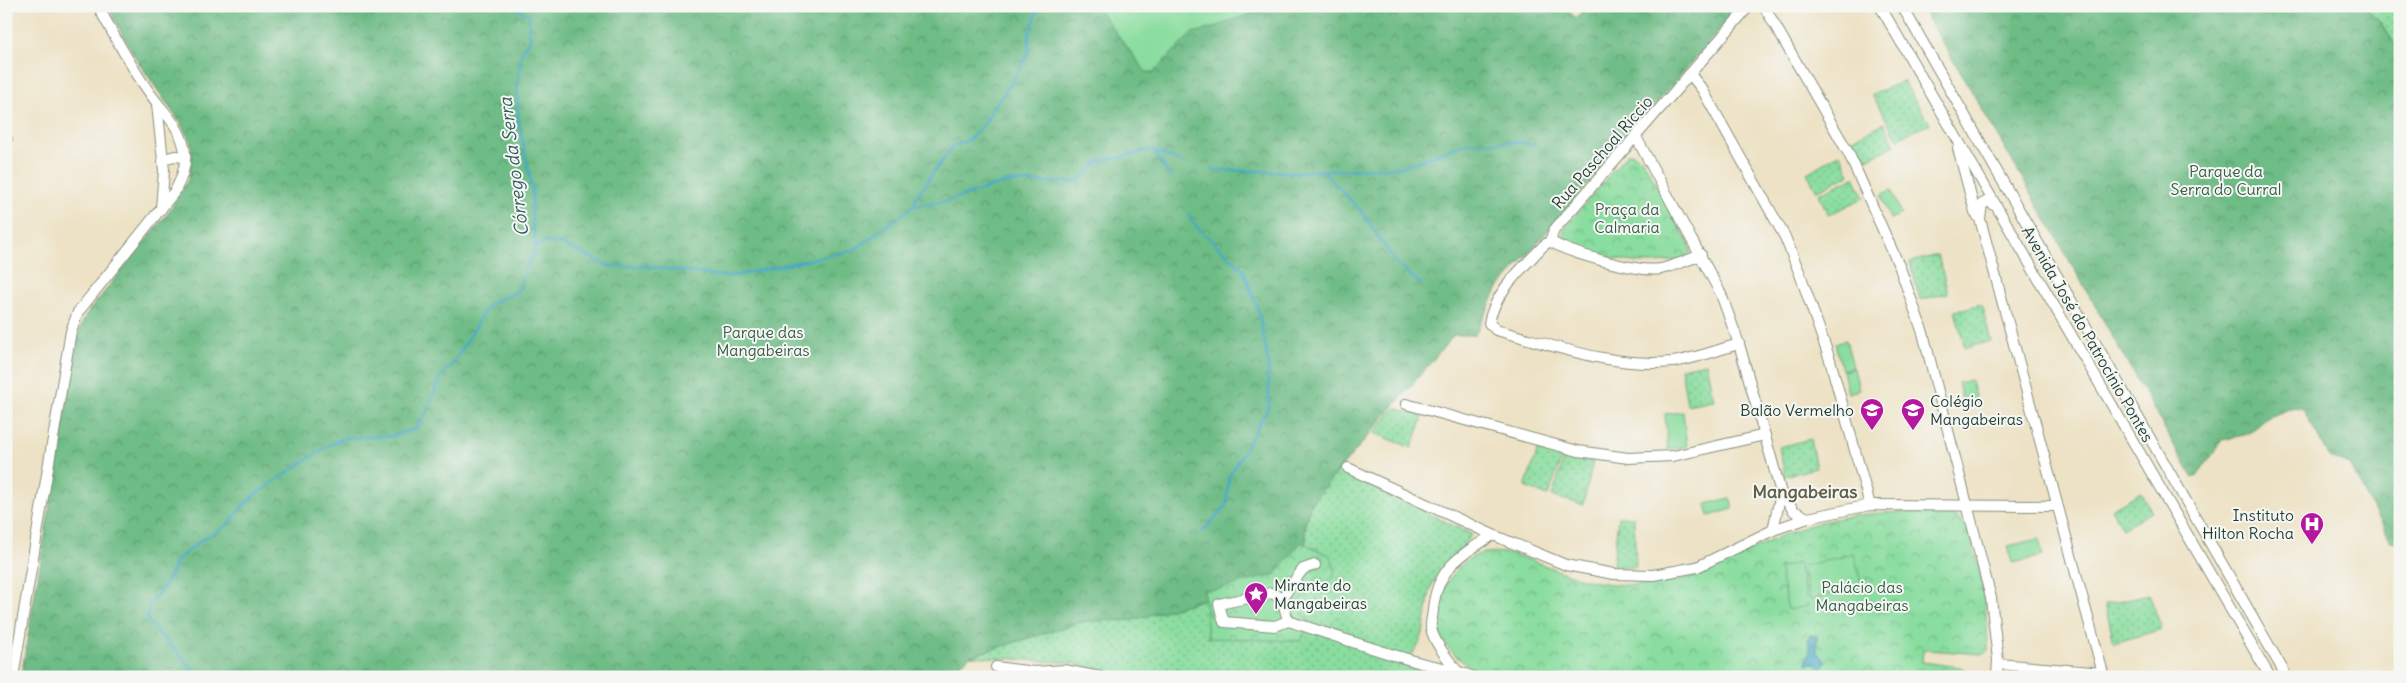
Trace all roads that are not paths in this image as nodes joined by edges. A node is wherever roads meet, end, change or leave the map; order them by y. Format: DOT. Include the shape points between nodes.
graph roads {
  1 [pos="98,6"];
  2 [pos="1749,6"];
  3 [pos="1764,6"];
  4 [pos="1880,6"];
  5 [pos="1902,6"];
  6 [pos="1690,74"];
  7 [pos="157,102"];
  8 [pos="1954,133"];
  9 [pos="1636,137"];
  10 [pos="185,157"];
  11 [pos="163,159"];
  12 [pos="1994,205"];
  13 [pos="160,210"];
  14 [pos="1980,219"];
  15 [pos="1550,241"];
  16 [pos="1701,255"];
  17 [pos="1739,344"];
  18 [pos="1406,404"];
  19 [pos="1765,436"];
  20 [pos="1348,468"];
  21 [pos="1781,493"];
  22 [pos="1870,505"];
  23 [pos="1968,506"];
  24 [pos="2056,506"];
  25 [pos="1808,518"];
  26 [pos="1773,530"];
  27 [pos="1493,535"];
  28 [pos="1314,565"];
  29 [pos="1282,598"];
  30 [pos="1288,621"];
  31 [pos="1998,664"];
  32 [pos="996,667"];
  33 [pos="1457,671"];
  34 [pos="2103,675"];
  35 [pos="13,677"];
  36 [pos="1100,677"];
  37 [pos="1473,677"];
  38 [pos="1997,677"];
  39 [pos="2270,677"];
  40 [pos="2287,677"];
  1 -- 7 [label="street" via="128,61"];
  2 -- 6 [label="street, Rua Paschoal Riccio"];
  3 -- 23 [label="street" via="1849,154 1900,268 1923,333"];
  4 -- 8 [label="street, Avenida José do Patrocínio Pontes"];
  5 -- 40 [label="street, Avenida José do Patrocínio Pontes"];
  6 -- 9 [label="street, Rua Paschoal Riccio"];
  6 -- 22 [label="street" via="1702,89 1785,237 1830,360"];
  7 -- 10 [label="street" via="178,129"];
  7 -- 11 [label="street"];
  8 -- 12 [label="street, Avenida José do Patrocínio Pontes"];
  8 -- 14 [label="street"];
  9 -- 15 [label="street, Rua Paschoal Riccio" via="1554,230"];
  9 -- 16 [label="street"];
  10 -- 11 [label="street"];
  10 -- 13 [label="street" via="182,179"];
  11 -- 13 [label="street"];
  12 -- 14 [label="street" via="1988,201 1982,204"];
  12 -- 39 [label="street, Avenida José do Patrocínio Pontes"];
  13 -- 35 [label="street" via="78,312 71,331"];
  14 -- 24 [label="street"];
  15 -- 16 [label="street" via="1561,249 1647,269 1660,269"];
  15 -- 17 [label="street, Rua Paschoal Riccio" via="1499,296 1489,323 1496,330 1623,362 1674,361"];
  16 -- 17 [label="street" via="1721,294"];
  17 -- 19 [label="street"];
  18 -- 19 [label="street" via="1578,451 1628,458 1673,456"];
  19 -- 21 [label="street"];
  20 -- 27 [label="street"];
  21 -- 25 [label="street" via="1794,511"];
  21 -- 26 [label="street"];
  22 -- 23 [label="street"];
  22 -- 25 [label="street"];
  23 -- 24 [label="street"];
  23 -- 31 [label="street" via="1992,598"];
  24 -- 34 [label="street"];
  25 -- 26 [label="street"];
  26 -- 27 [label="street" via="1697,567 1653,575 1614,574 1566,565"];
  27 -- 33 [label="street" via="1454,561 1440,580 1435,595 1431,628"];
  28 -- 29 [label="street" via="1303,569"];
  29 -- 30 [label="street"];
  29 -- 30 [label="street" via="1271,593 1219,604 1224,622 1276,626"];
  30 -- 33 [label="street" via="1406,659"];
  31 -- 34 [label="street"];
  31 -- 38 [label="street"];
  32 -- 36 [label="street" via="1034,672 1064,670"];
  33 -- 37 [label="street"];
}
